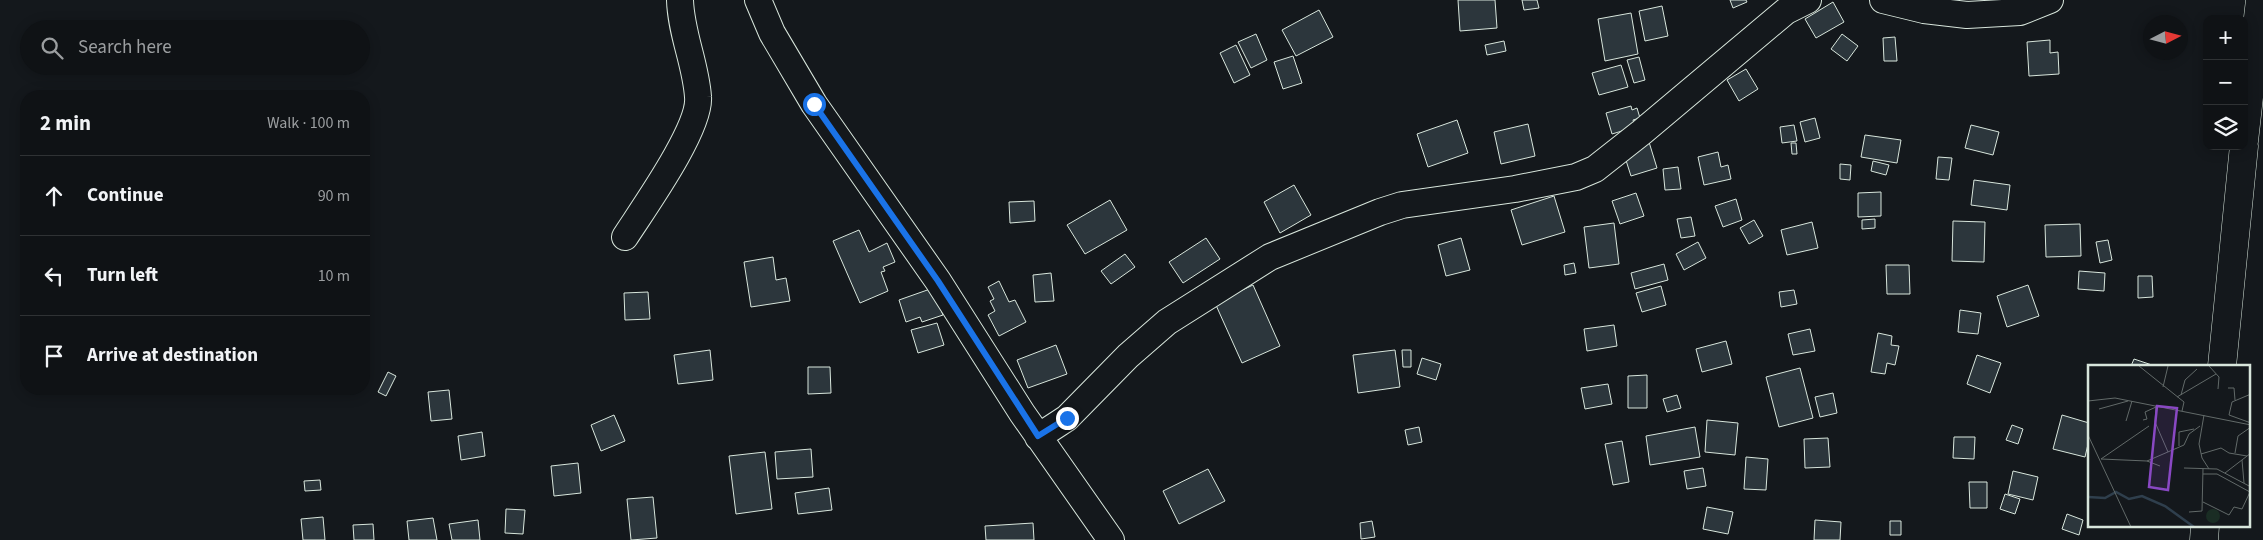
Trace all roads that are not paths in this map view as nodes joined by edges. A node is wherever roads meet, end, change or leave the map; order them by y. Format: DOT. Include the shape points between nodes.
graph roads {
  1 [pos="680,0"];
  2 [pos="758,0"];
  3 [pos="1808,0"];
  4 [pos="1883,0"];
  5 [pos="2050,0"];
  6 [pos="2260,0"];
  7 [pos="2248,106"];
  8 [pos="2244,150"];
  9 [pos="625,237"];
  10 [pos="2222,365"];
  11 [pos="1038,436"];
  12 [pos="1111,540"];
  1 -- 9 [label="street" via="683,32 699,98 697,117"];
  2 -- 11 [label="street" via="772,33 814,104 938,281"];
  3 -- 11 [label="street" via="1786,11 1595,169 1576,177 1515,189 1402,205 1270,257 1167,322 1067,418"];
  4 -- 5 [label="street" via="1924,10 1967,15 2020,12"];
  6 -- 7 [label="main road"];
  8 -- 10 [label="main road"];
  11 -- 12 [label="street"];
}
